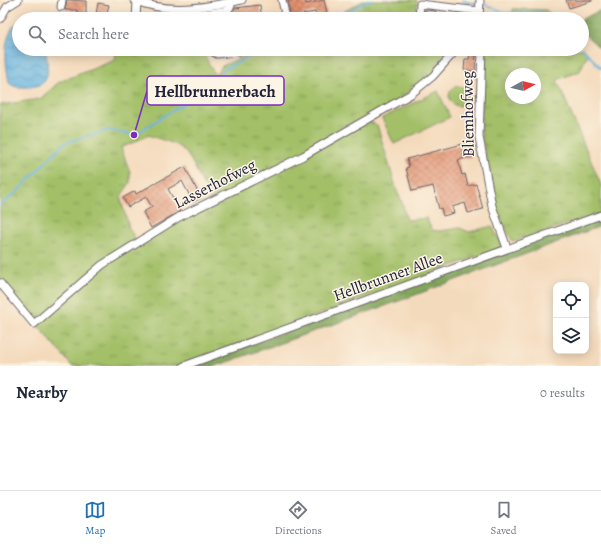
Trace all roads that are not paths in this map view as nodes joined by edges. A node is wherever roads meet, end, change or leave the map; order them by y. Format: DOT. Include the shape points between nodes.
graph roads {
  1 [pos="18,0"];
  2 [pos="242,0"];
  3 [pos="282,0"];
  4 [pos="136,1"];
  5 [pos="230,2"];
  6 [pos="479,10"];
  7 [pos="136,12"];
  8 [pos="220,12"];
  9 [pos="285,12"];
  10 [pos="419,12"];
  11 [pos="0,19"];
  12 [pos="451,56"];
  13 [pos="482,56"];
  14 [pos="601,215"];
  15 [pos="507,248"];
  16 [pos="0,283"];
  17 [pos="184,366"];
  1 -- 11 [label="street" via="7,7"];
  2 -- 5 [label="street"];
  3 -- 9 [label="street"];
  4 -- 5 [label="street" via="171,9"];
  4 -- 7 [label="street"];
  5 -- 8 [label="street" via="228,10"];
  6 -- 10 [label="street" via="420,4"];
  12 -- 16 [label="street, Lasserhofweg" via="428,81 398,102 304,156 179,217 102,265 34,324"];
  13 -- 15 [label="street, Bliemhofweg" via="479,137 492,206"];
  14 -- 15 [label="street, Hellbrunner Allee"];
  15 -- 17 [label="street, Hellbrunner Allee"];
}
